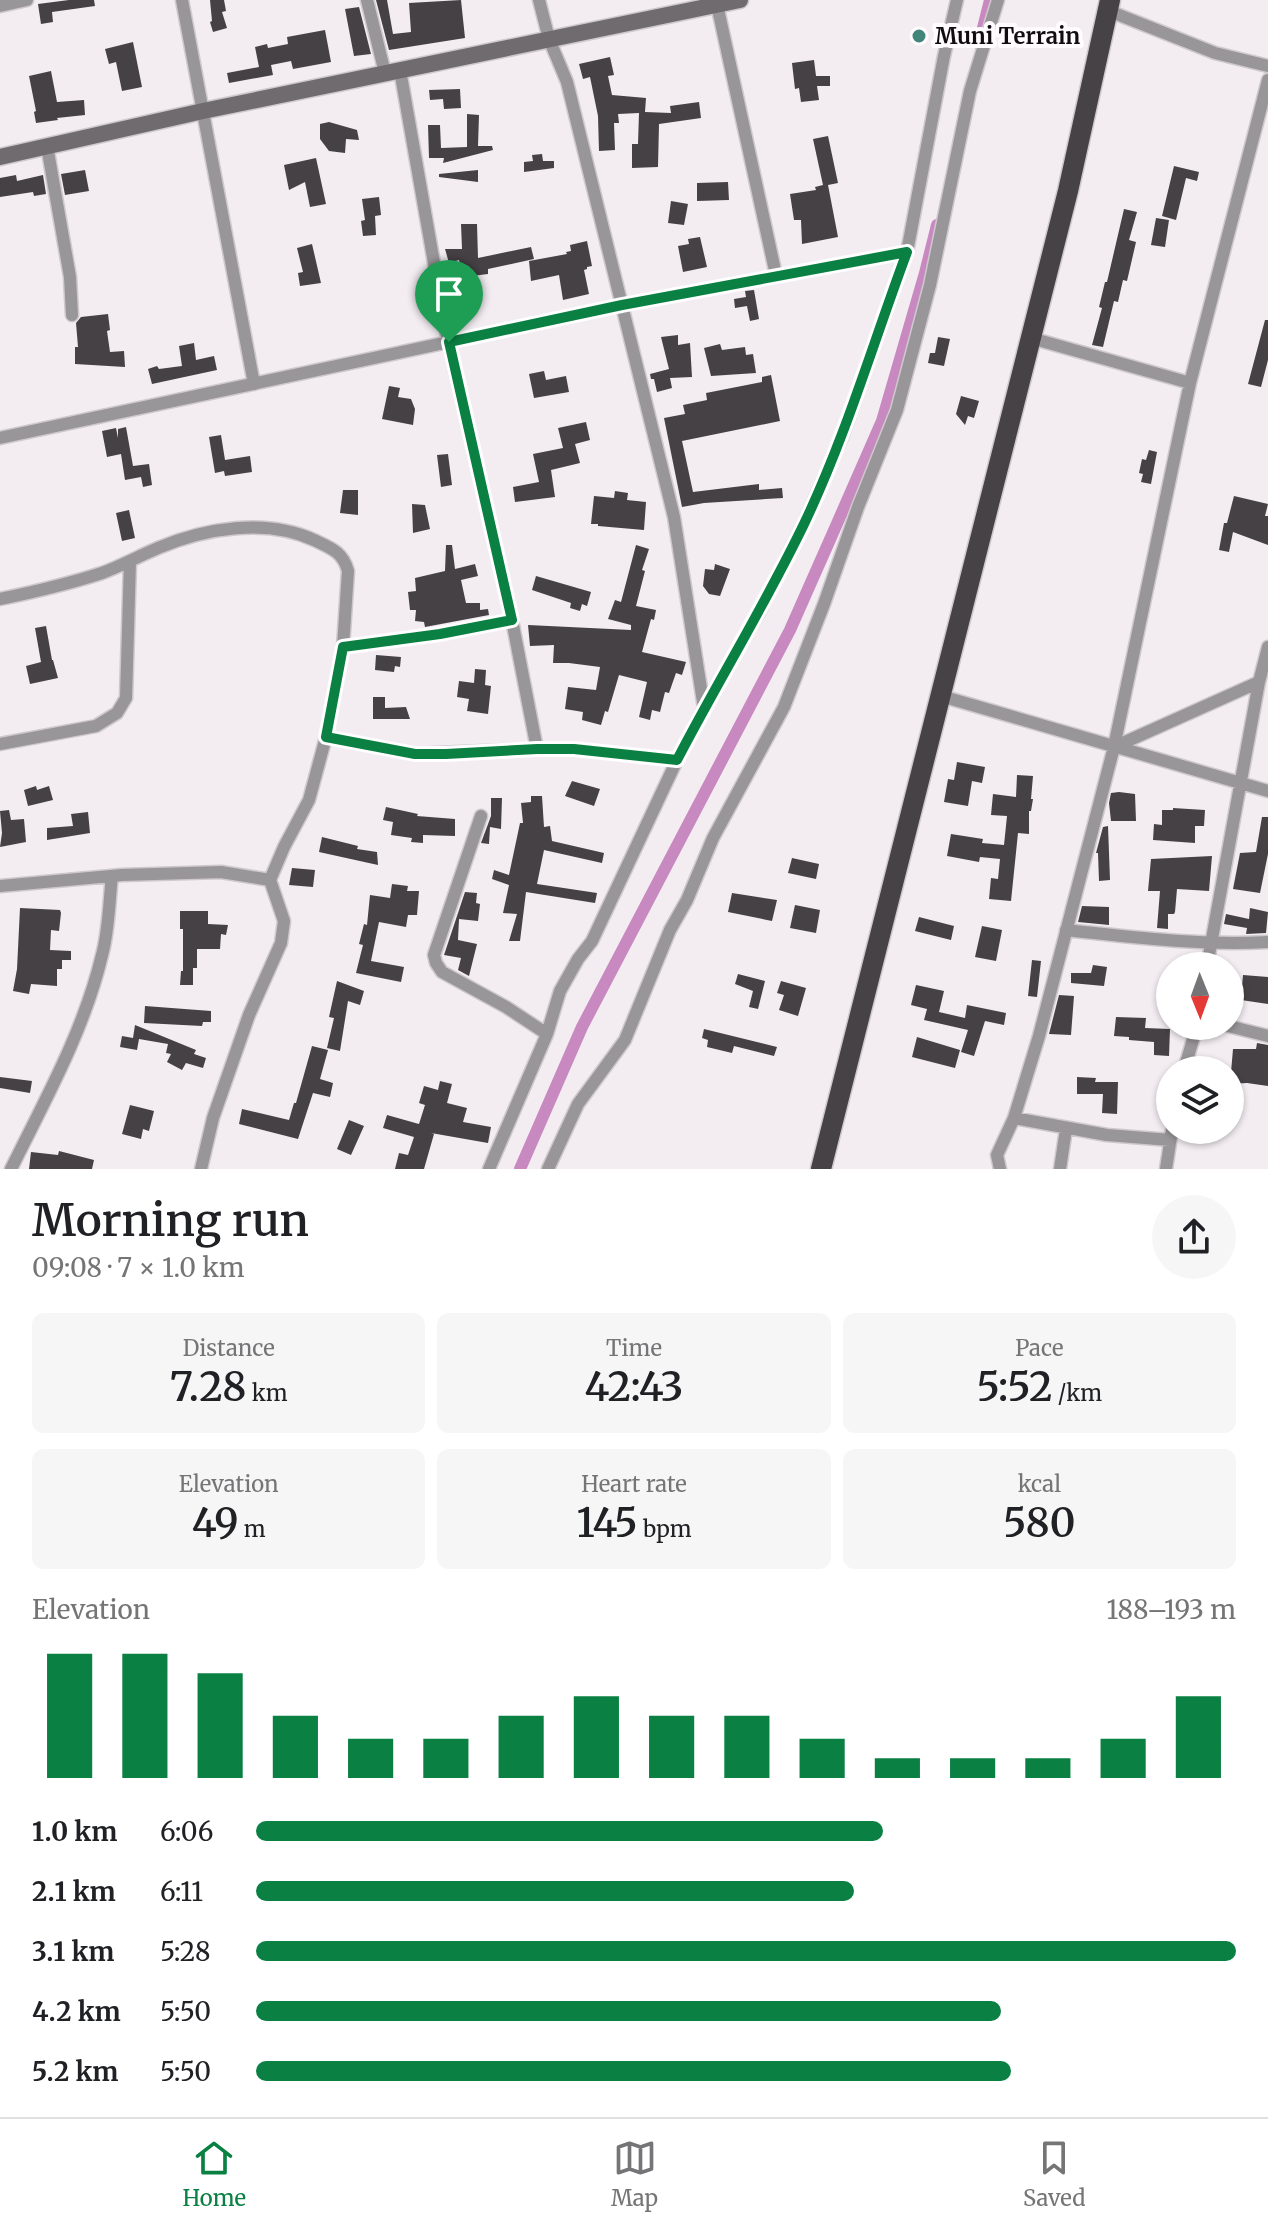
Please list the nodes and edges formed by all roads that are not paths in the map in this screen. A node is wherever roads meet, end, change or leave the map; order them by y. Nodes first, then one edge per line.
1 (27, 0) edge
2 (182, 0) edge
3 (367, 0) edge
4 (539, 0) edge
5 (740, 0) edge
6 (957, 0) edge
7 (998, 0) edge
8 (716, 3) edge
9 (0, 6) edge
10 (1110, 6) edge
11 (549, 39) junction
12 (1268, 66) edge
13 (392, 72) junction
14 (1268, 80) edge
15 (203, 111) junction
16 (47, 146) junction
17 (0, 157) edge
18 (907, 252) junction
19 (776, 275) junction
20 (622, 305) junction
21 (72, 315) dead end
22 (1031, 338) junction
23 (449, 342) junction
24 (1190, 383) junction
25 (254, 384) junction
26 (0, 438) edge
27 (130, 561) junction
28 (0, 599) edge
29 (512, 620) junction
30 (343, 647) junction
31 (1268, 647) edge
32 (1259, 682) junction
33 (941, 696) junction
34 (704, 708) junction
35 (326, 737) junction
36 (0, 744) edge
37 (1114, 747) junction
38 (537, 749) junction
39 (677, 760) junction
40 (1242, 782) junction
41 (1268, 791) edge
42 (481, 816) dead end
43 (112, 876) junction
44 (270, 880) junction
45 (0, 886) edge
46 (1066, 930) junction
47 (1211, 942) junction
48 (1268, 942) edge
49 (1209, 952) edge
50 (1244, 1030) edge
51 (547, 1034) junction
52 (1268, 1036) edge
53 (1014, 1118) junction
54 (1066, 1129) junction
55 (1156, 1135) edge
56 (1170, 1144) edge
57 (11, 1169) edge
58 (201, 1169) edge
59 (489, 1169) edge
60 (548, 1169) edge
61 (821, 1169) edge
62 (1000, 1169) edge
63 (1060, 1169) edge
64 (1166, 1169) edge

1 - 9 street
2 - 15 street
3 - 13 street
4 - 11 street
5 - 8 main road
6 - 18 street
7 - 60 street
8 - 11 main road
8 - 19 street
10 - 12 street
10 - 22 highway
11 - 13 main road
11 - 20 street
13 - 15 main road
13 - 23 street
14 - 24 street
15 - 16 main road
15 - 25 street
16 - 17 main road
16 - 21 street
18 - 19 street
18 - 34 street
19 - 20 street
20 - 23 street
20 - 34 street
22 - 24 street
22 - 33 highway
23 - 25 street
23 - 29 street
24 - 37 street
25 - 26 street
27 - 28 street
27 - 30 street
27 - 36 street
29 - 30 street
29 - 38 street
30 - 35 street
31 - 32 street
32 - 37 street
32 - 40 street
33 - 37 street
33 - 61 highway
34 - 39 street
35 - 38 street
35 - 44 street
37 - 40 street
37 - 46 street
38 - 39 street
39 - 51 street
40 - 41 street
40 - 47 street
42 - 51 street
43 - 44 street
43 - 45 street
43 - 57 street
44 - 58 street
46 - 47 street
46 - 53 street
47 - 48 street
47 - 49 street
50 - 52 street
51 - 59 street
53 - 54 street
53 - 62 street
54 - 55 street
54 - 63 street
56 - 64 street

